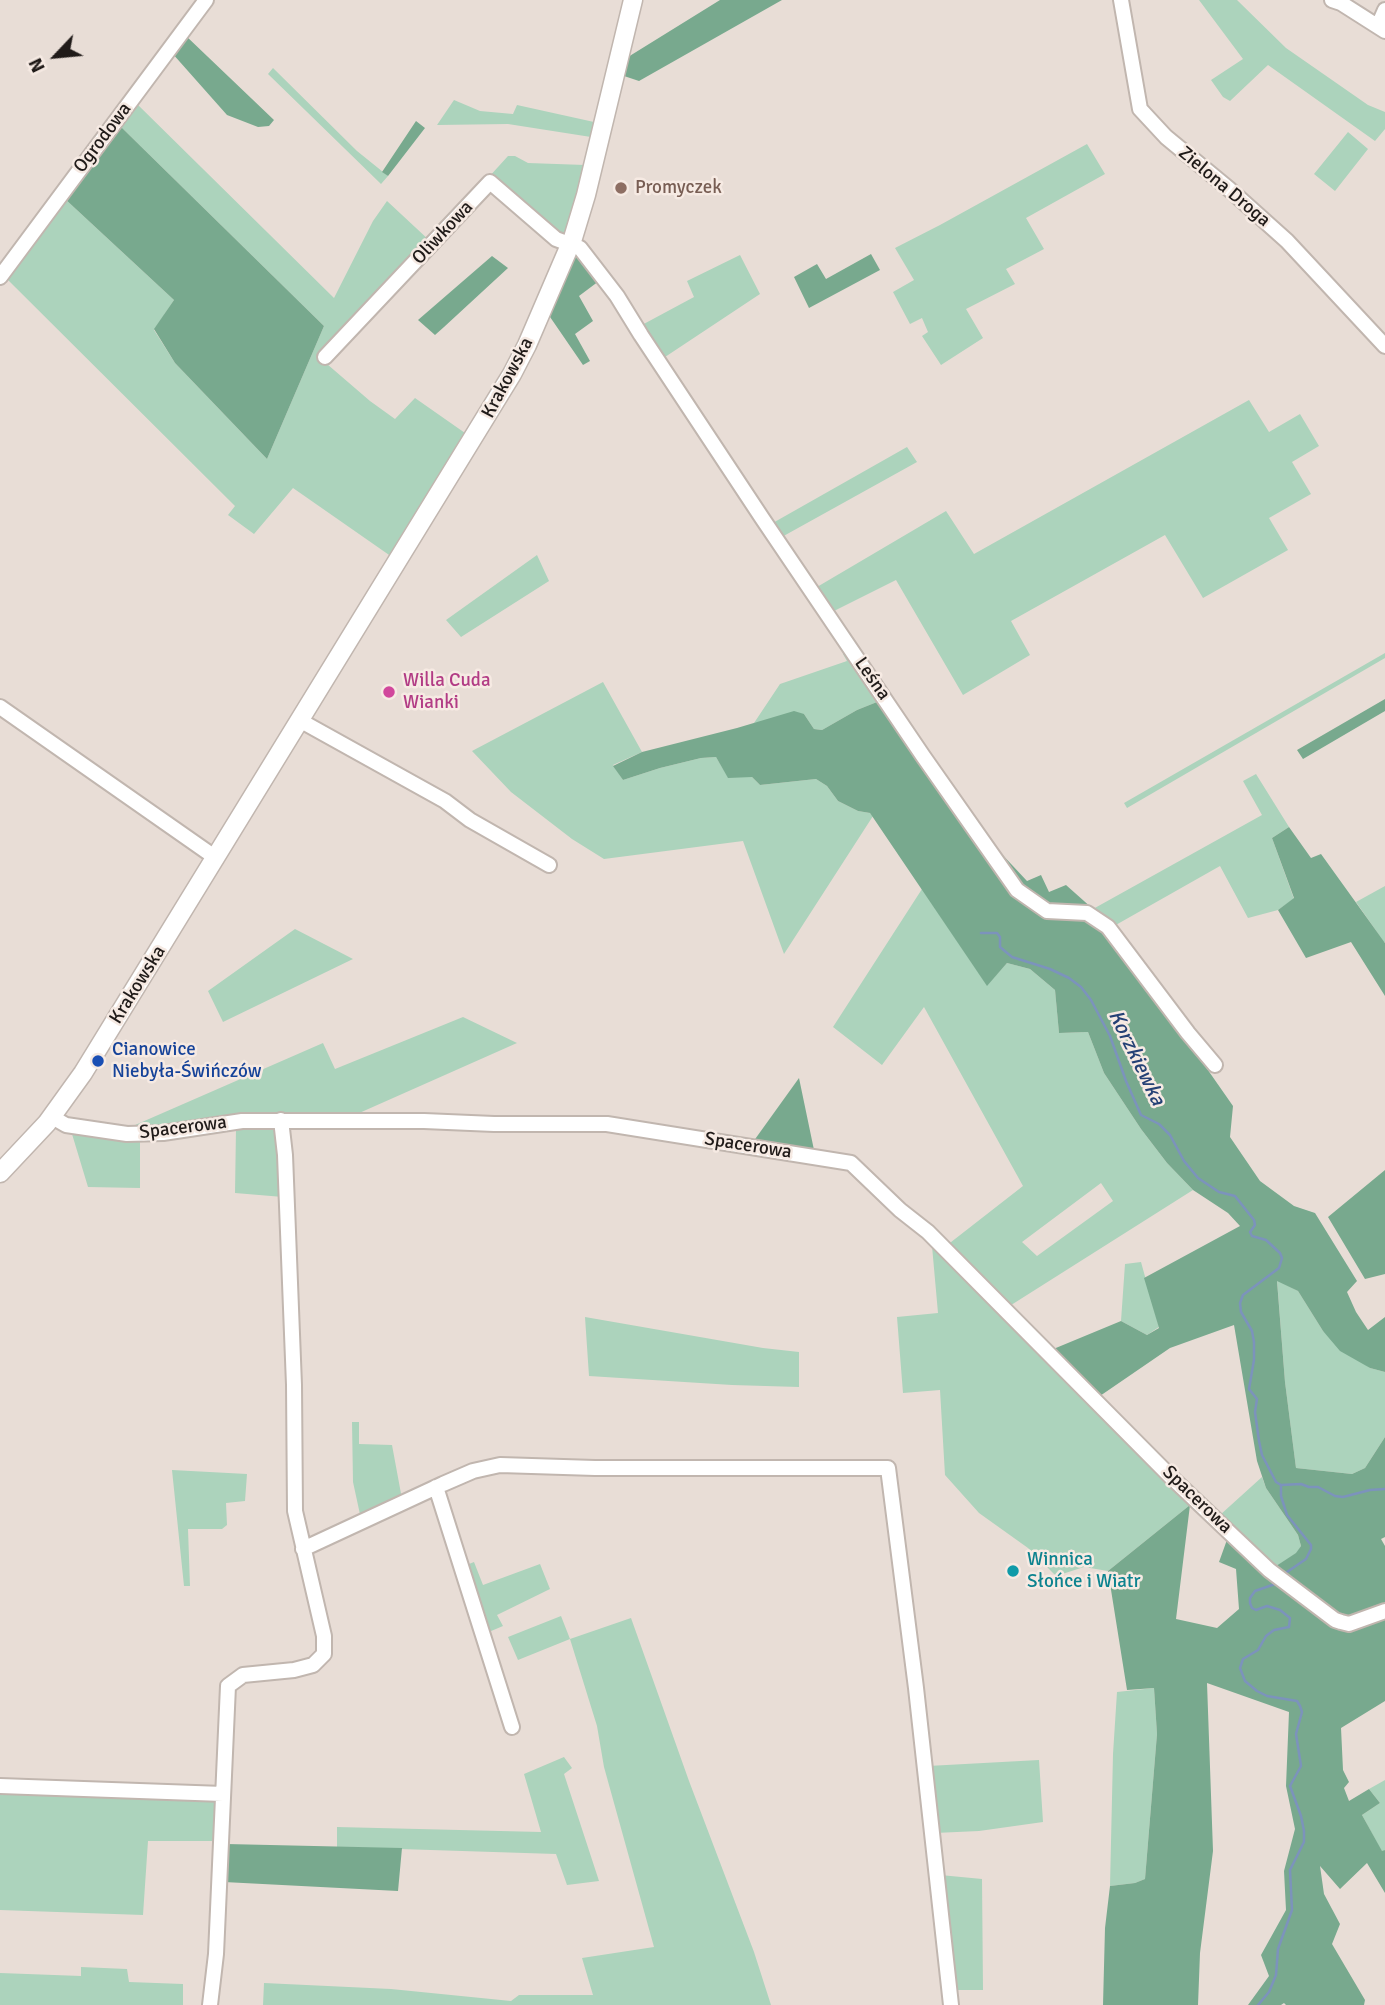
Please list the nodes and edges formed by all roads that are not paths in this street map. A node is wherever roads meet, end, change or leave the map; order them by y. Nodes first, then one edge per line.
1 (206, 0) edge
2 (633, 0) edge
3 (1121, 0) edge
4 (1332, 0) edge
5 (1385, 10) edge
6 (1381, 29) edge
7 (570, 245) junction
8 (0, 277) edge
9 (1385, 346) edge
10 (325, 357) dead end
11 (0, 707) edge
12 (300, 721) junction
13 (216, 858) junction
14 (549, 865) dead end
15 (1215, 1065) dead end
16 (52, 1117) junction
17 (281, 1120) junction
18 (0, 1173) edge
19 (436, 1487) junction
20 (303, 1549) junction
21 (1385, 1611) edge
22 (512, 1727) dead end
23 (0, 1786) edge
24 (223, 1794) junction
25 (210, 2005) edge
26 (951, 2005) edge

1 - 8 street, Ogrodowa
2 - 7 main road, Krakowska
3 - 9 street, Zielona Droga
4 - 6 street
5 - 6 street
7 - 10 street, Oliwkowa
7 - 12 main road, Krakowska
7 - 15 street, Leśna
11 - 13 street
12 - 13 main road, Krakowska
12 - 14 street
13 - 16 main road, Krakowska
16 - 17 street, Spacerowa
16 - 18 main road, Krakowska
17 - 20 street
17 - 21 street, Spacerowa
19 - 20 street
19 - 22 street
19 - 26 street
20 - 24 street
23 - 24 street
24 - 25 street

